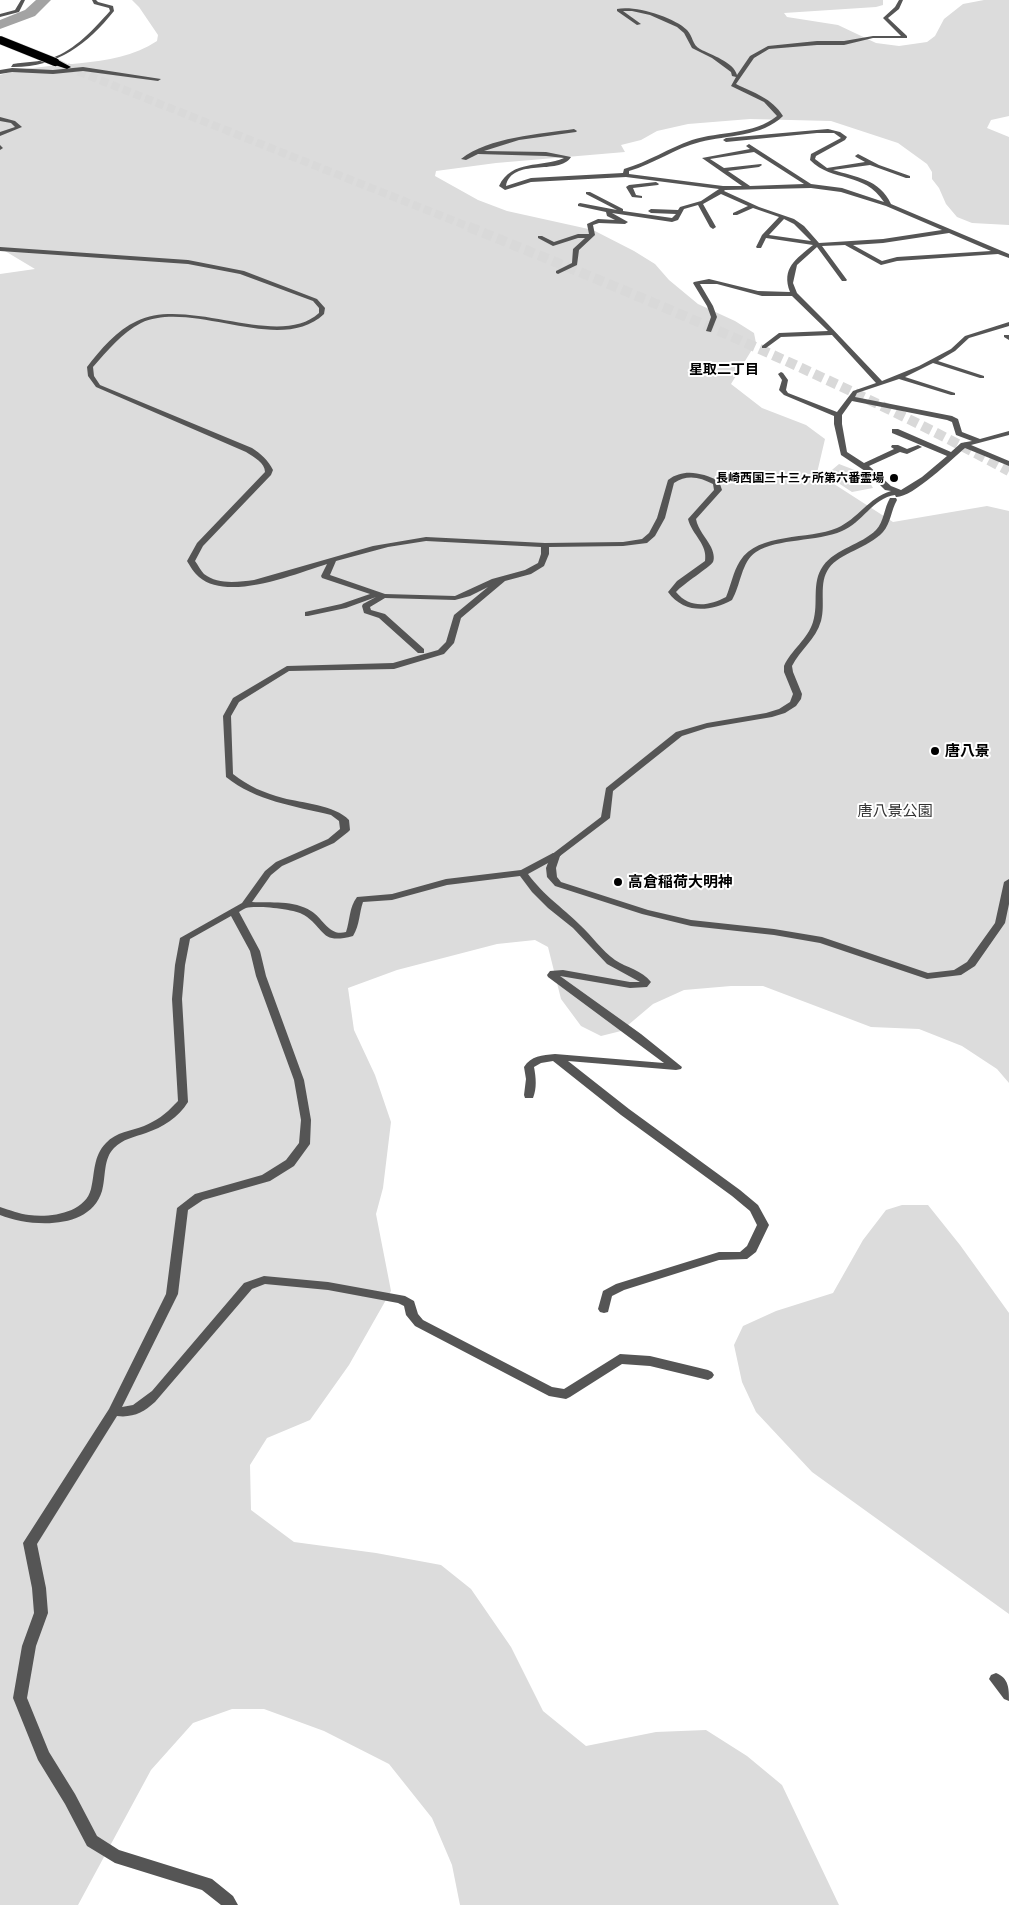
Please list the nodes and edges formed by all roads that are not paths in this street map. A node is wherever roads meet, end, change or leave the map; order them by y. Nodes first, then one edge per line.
1 (23, 0) edge
2 (94, 0) edge
3 (901, 0) edge
4 (0, 10) edge
5 (10, 13) junction
6 (0, 16) edge
7 (639, 24) dead end
8 (0, 40) edge
9 (67, 66) tunnel mouth
10 (0, 67) edge
11 (0, 72) edge
12 (739, 78) junction
13 (158, 79) dead end
14 (0, 119) edge
15 (574, 131) dead end
16 (0, 134) edge
17 (738, 139) junction
18 (695, 141) junction
19 (754, 150) junction
20 (477, 152) junction
21 (858, 156) dead end
22 (464, 159) dead end
23 (872, 163) junction
24 (759, 165) dead end
25 (825, 169) junction
26 (725, 170) junction
27 (626, 175) junction
28 (908, 177) dead end
29 (768, 178) dead end
30 (674, 182) junction
31 (810, 186) junction
32 (748, 187) junction
33 (776, 187) junction
34 (722, 190) junction
35 (588, 192) dead end
36 (640, 197) dead end
37 (700, 203) junction
38 (580, 205) dead end
39 (888, 205) junction
40 (753, 206) junction
41 (610, 211) junction
42 (651, 211) dead end
43 (679, 212) junction
44 (627, 214) junction
45 (735, 214) dead end
46 (783, 216) junction
47 (713, 227) dead end
48 (948, 231) junction
49 (591, 236) junction
50 (764, 236) junction
51 (540, 237) dead end
52 (815, 244) junction
53 (847, 244) junction
54 (759, 247) dead end
55 (0, 249) edge
56 (1000, 252) junction
57 (1009, 256) edge
58 (558, 272) dead end
59 (844, 280) dead end
60 (794, 294) junction
61 (1009, 324) edge
62 (709, 331) dead end
63 (833, 333) junction
64 (764, 348) dead end
65 (933, 361) junction
66 (781, 374) dead end
67 (982, 376) dead end
68 (899, 377) junction
69 (880, 383) junction
70 (953, 394) dead end
71 (850, 398) junction
72 (838, 415) junction
73 (895, 431) dead end
74 (1009, 433) edge
75 (979, 441) junction
76 (964, 445) junction
77 (892, 446) dead end
78 (918, 447) dead end
79 (900, 449) junction
80 (952, 455) junction
81 (1009, 464) edge
82 (863, 466) junction
83 (903, 492) junction
84 (546, 546) junction
85 (333, 560) junction
86 (502, 579) junction
87 (380, 595) junction
88 (308, 614) dead end
89 (421, 651) dead end
90 (556, 855) junction
91 (523, 873) junction
92 (1009, 882) edge
93 (245, 905) junction
94 (234, 912) junction
95 (555, 1057) junction
96 (529, 1095) dead end
97 (0, 1211) edge
98 (604, 1309) dead end
99 (708, 1375) dead end
100 (114, 1411) junction
101 (996, 1679) dead end
102 (1009, 1695) edge
103 (230, 1905) edge

1 - 5 street
2 - 10 street
3 - 12 street
4 - 5 street
5 - 6 street
7 - 12 street
8 - 9 highway, bridge
11 - 13 street
12 - 18 street
14 - 16 street
15 - 20 street
17 - 18 street
17 - 19 street
17 - 25 street
18 - 27 street
19 - 26 street
19 - 31 street
20 - 22 street
20 - 27 street
21 - 23 street
23 - 25 street
23 - 28 street
24 - 26 street
25 - 39 street
26 - 32 street
27 - 30 street
29 - 33 street
30 - 34 street
30 - 36 street
31 - 33 street
31 - 39 street
32 - 33 street
32 - 34 street
34 - 37 street
34 - 40 street
35 - 44 street
37 - 43 street
37 - 47 street
38 - 41 street
39 - 48 street
40 - 45 street
40 - 46 street
41 - 44 street
41 - 49 street
42 - 43 street
43 - 44 street
46 - 50 street
46 - 52 street
48 - 53 street
48 - 56 street
49 - 51 street
49 - 58 street
50 - 52 street
50 - 54 street
52 - 53 street
52 - 59 street
52 - 60 street
53 - 56 street
55 - 85 street
56 - 57 street
60 - 62 street
60 - 63 street
61 - 65 street
63 - 64 street
63 - 69 street
65 - 67 street
65 - 68 street
66 - 72 street
68 - 69 street
68 - 70 street
69 - 71 street
71 - 72 street
71 - 75 street
72 - 82 street
73 - 80 street
74 - 75 street
75 - 76 street
76 - 80 street
76 - 81 street
77 - 79 street
78 - 79 street
79 - 82 street
80 - 83 street
82 - 83 street
83 - 84 street
83 - 90 street
84 - 85 street
84 - 86 street
85 - 87 street
86 - 87 street
86 - 93 street
87 - 88 street
87 - 89 street
90 - 91 street
90 - 92 street
91 - 93 street
91 - 95 street
93 - 94 street
94 - 97 street
94 - 100 street
95 - 96 street
95 - 98 street
99 - 100 street
100 - 103 street
101 - 102 street

